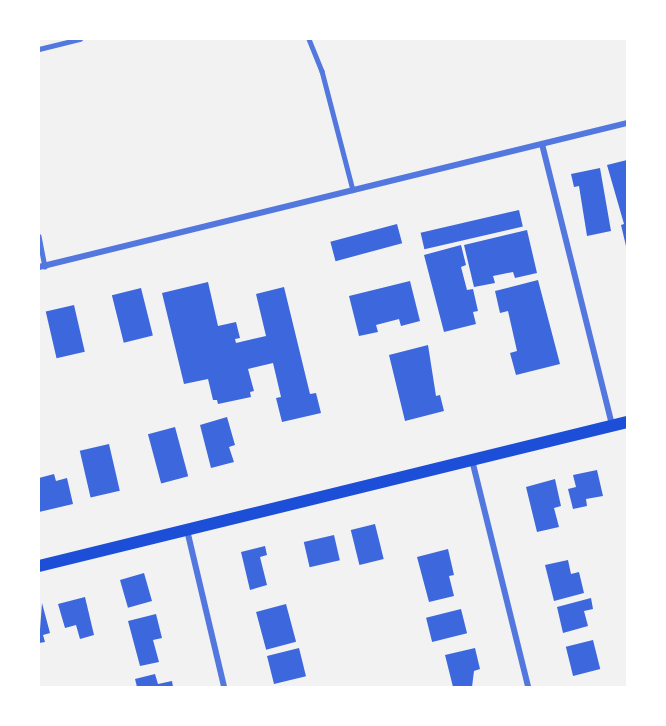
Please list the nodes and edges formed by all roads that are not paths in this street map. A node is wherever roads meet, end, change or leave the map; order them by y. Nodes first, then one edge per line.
1 (80, 39) edge
2 (309, 39) edge
3 (39, 49) edge
4 (627, 123) edge
5 (542, 144) junction
6 (354, 190) junction
7 (39, 236) edge
8 (42, 266) edge
9 (627, 422) edge
10 (612, 425) junction
11 (472, 460) junction
12 (186, 530) junction
13 (39, 566) edge
14 (224, 687) edge
15 (528, 687) edge

1 - 3 lane
2 - 6 lane
4 - 5 street
5 - 6 street
5 - 10 street
6 - 8 street
7 - 8 lane
9 - 10 main road
10 - 11 main road
11 - 12 main road
11 - 15 street
12 - 13 main road
12 - 14 street

